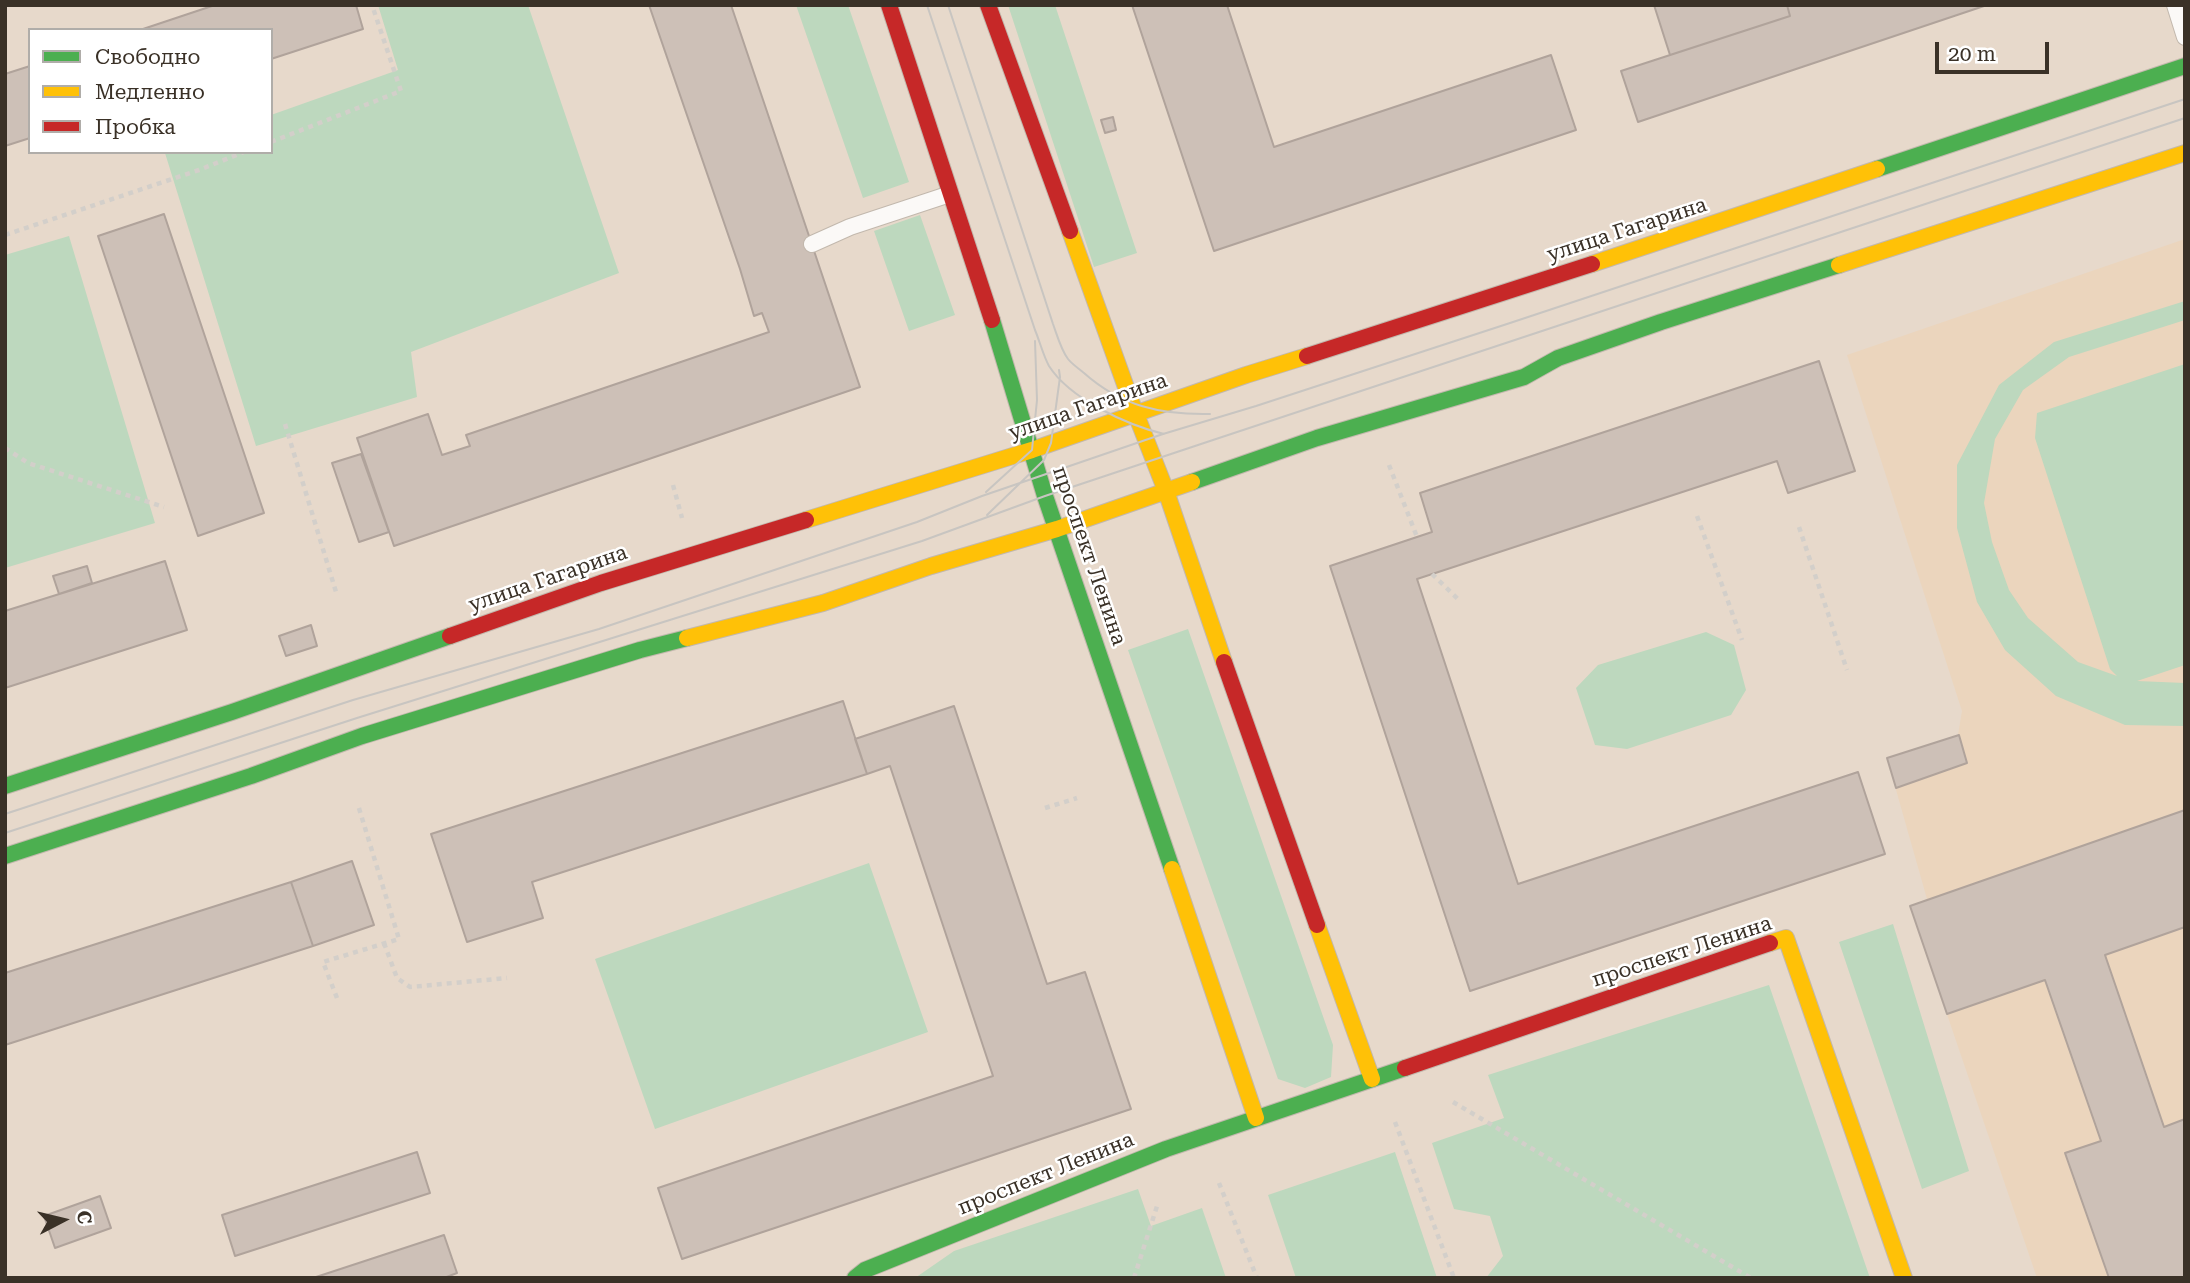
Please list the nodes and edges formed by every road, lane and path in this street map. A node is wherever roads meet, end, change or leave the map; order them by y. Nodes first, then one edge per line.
1 (372, 5) edge
2 (889, 5) edge
3 (988, 5) edge
4 (2175, 5) edge
5 (2185, 37) edge
6 (2185, 66) edge
7 (273, 141) edge
8 (2185, 153) edge
9 (239, 154) edge
10 (950, 194) junction
11 (5, 235) edge
12 (812, 244) dead end
13 (1135, 412) junction
14 (285, 424) dead end
15 (5, 448) edge
16 (1032, 450) junction
17 (1389, 465) dead end
18 (673, 485) dead end
19 (1166, 491) junction
20 (164, 507) dead end
21 (1697, 516) dead end
22 (682, 519) dead end
23 (1800, 527) dead end
24 (1057, 529) junction
25 (1417, 537) dead end
26 (1432, 575) dead end
27 (336, 592) dead end
28 (1458, 599) dead end
29 (1742, 640) dead end
30 (1847, 670) dead end
31 (5, 786) edge
32 (1077, 798) dead end
33 (358, 805) dead end
34 (1045, 807) dead end
35 (5, 856) edge
36 (384, 943) junction
37 (506, 978) dead end
38 (337, 998) dead end
39 (1372, 1079) junction
40 (1453, 1102) dead end
41 (1256, 1118) junction
42 (1395, 1122) dead end
43 (1219, 1183) dead end
44 (1158, 1203) dead end
45 (855, 1278) edge
46 (1134, 1278) edge
47 (1257, 1278) edge
48 (1454, 1278) edge
49 (1751, 1278) edge
50 (1904, 1278) edge

1 - 7 path
2 - 10 main road, проспект Ленина
3 - 13 main road
4 - 5 lane
6 - 13 main road, улица Гагарина
8 - 19 main road
9 - 11 path
10 - 12 lane
10 - 16 main road, проспект Ленина
13 - 16 main road, улица Гагарина
13 - 19 main road
14 - 27 path
15 - 20 path
16 - 24 main road, проспект Ленина
16 - 31 main road, улица Гагарина
17 - 25 path
18 - 22 path
19 - 24 main road
19 - 39 main road
21 - 29 path
23 - 30 path
24 - 35 main road
24 - 41 main road, проспект Ленина
26 - 28 path
32 - 34 path
33 - 36 path
36 - 37 path
36 - 38 path
39 - 41 main road, проспект Ленина
39 - 50 main road, проспект Ленина
40 - 49 path
41 - 45 main road, проспект Ленина
42 - 48 path
43 - 47 path
44 - 46 path

